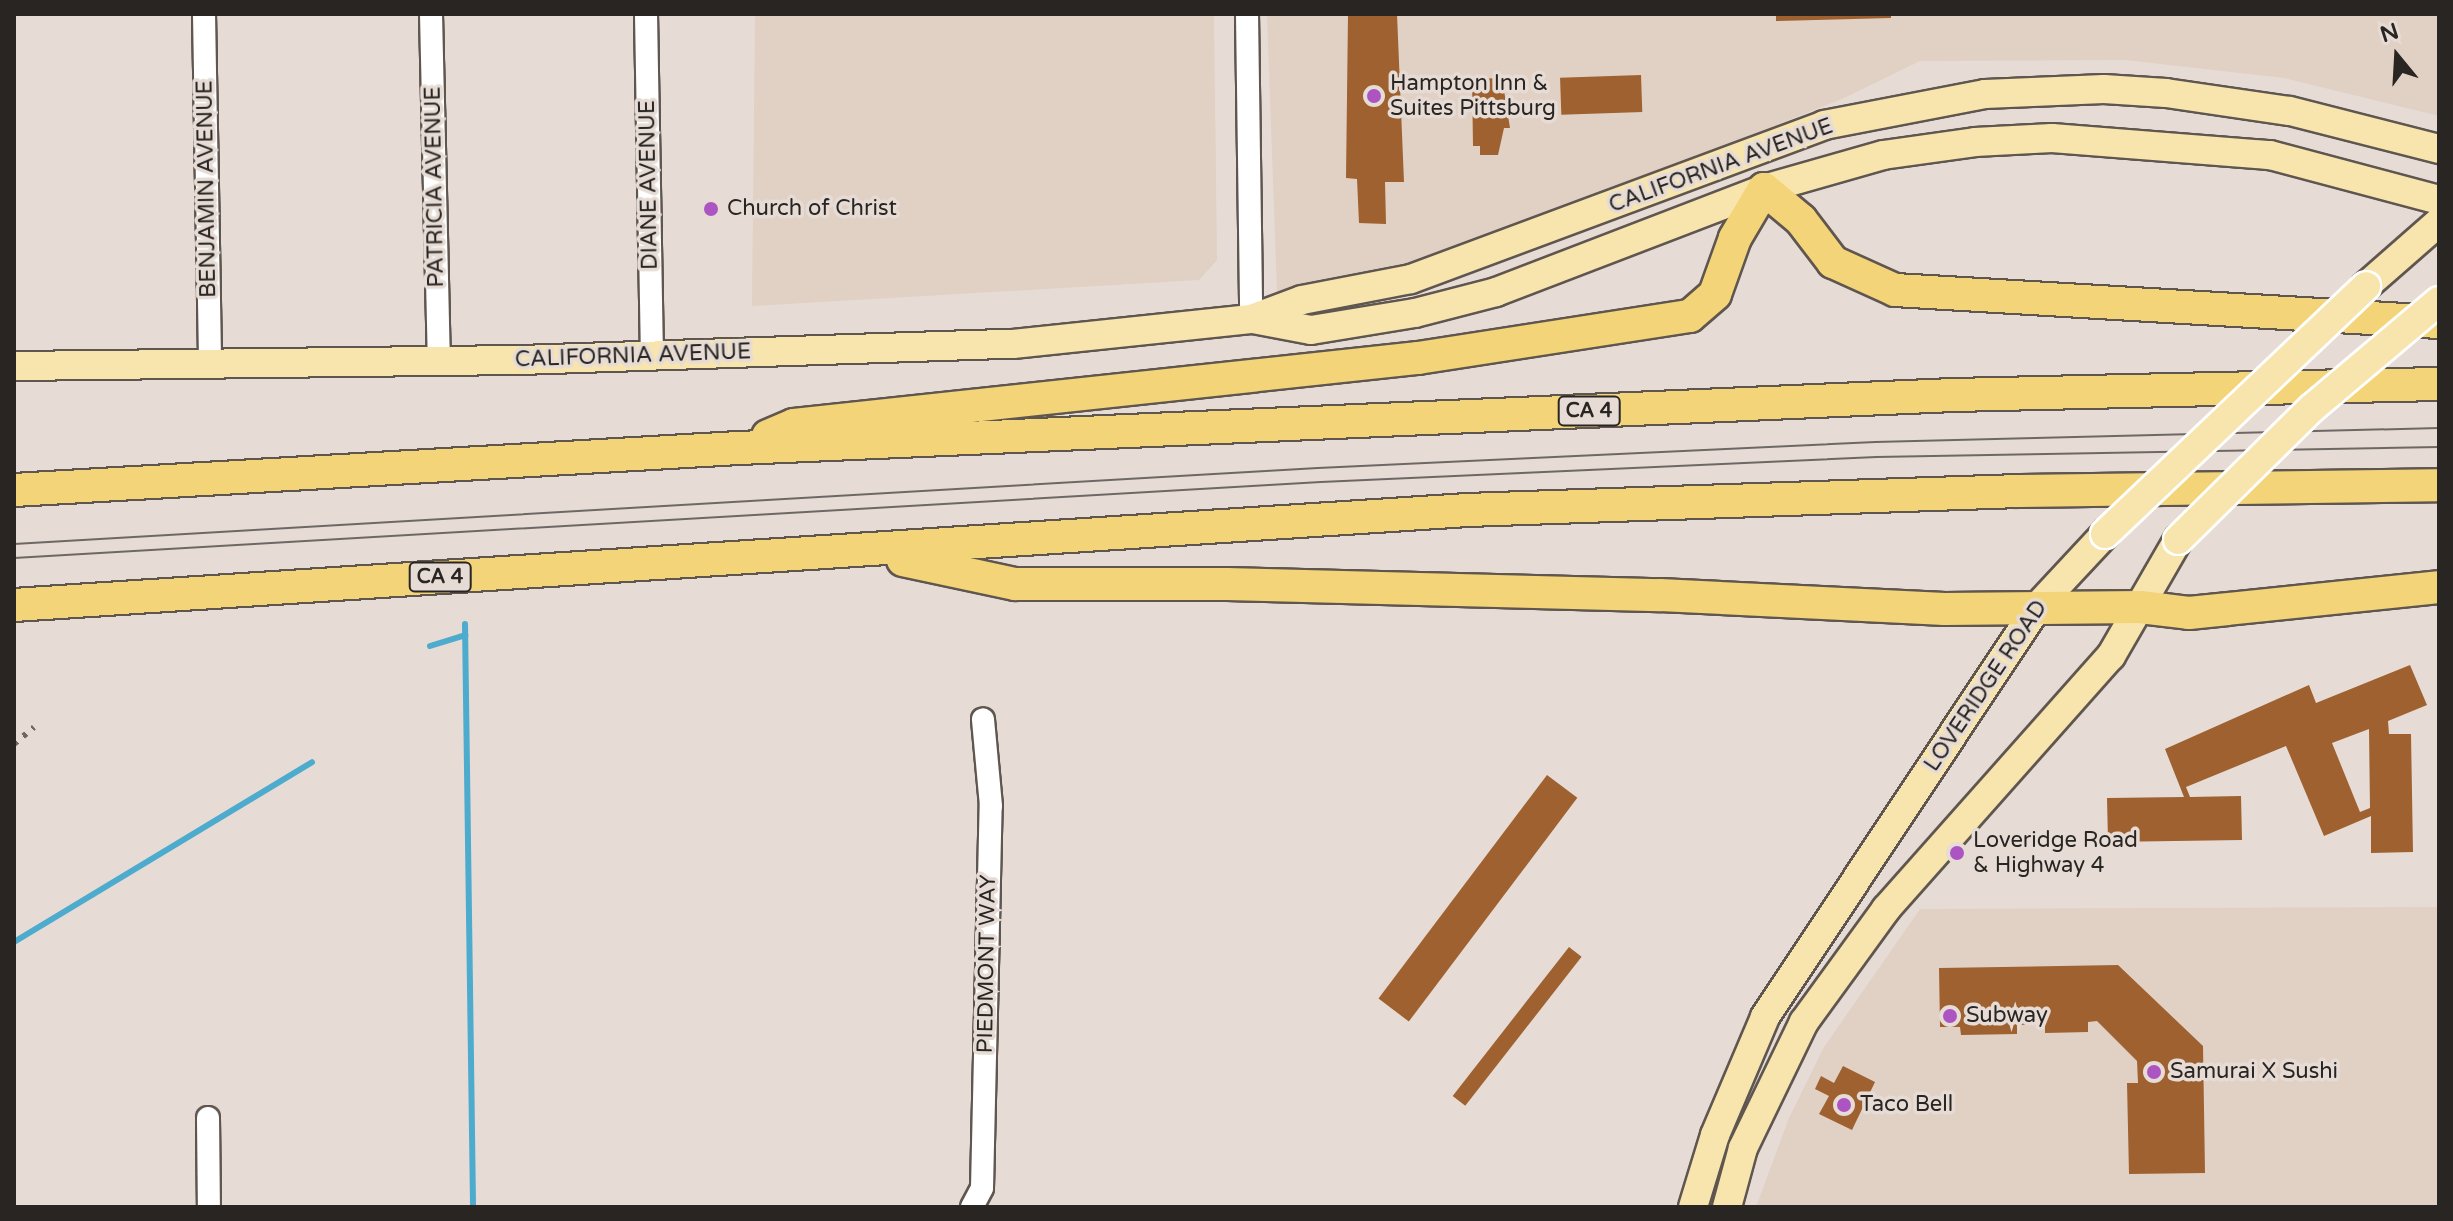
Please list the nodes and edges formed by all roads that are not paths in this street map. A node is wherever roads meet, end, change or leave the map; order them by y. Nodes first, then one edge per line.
1 (204, 14) edge
2 (431, 14) edge
3 (646, 14) edge
4 (1247, 14) edge
5 (2439, 149) edge
6 (1764, 189) junction
7 (2439, 200) edge
8 (2439, 222) edge
9 (2439, 301) edge
10 (1251, 319) junction
11 (2439, 322) edge
12 (652, 357) junction
13 (439, 360) junction
14 (210, 364) junction
15 (14, 366) edge
16 (2439, 384) edge
17 (739, 448) junction
18 (2439, 485) edge
19 (14, 490) edge
20 (867, 552) junction
21 (2439, 587) edge
22 (14, 605) edge
23 (2037, 607) junction
24 (2140, 607) junction
25 (983, 719) dead end
26 (208, 1118) dead end
27 (209, 1207) edge
28 (972, 1207) edge
29 (1693, 1207) edge
30 (1727, 1207) edge

1 - 14 street, BENJAMIN AVENUE
2 - 13 street, PATRICIA AVENUE
3 - 12 street, DIANE AVENUE
4 - 10 street
5 - 10 main road, CALIFORNIA AVENUE
6 - 7 main road, CALIFORNIA AVENUE
6 - 10 main road, CALIFORNIA AVENUE
6 - 11 highway
6 - 17 highway
8 - 23 main road, LOVERIDGE ROAD, bridge
9 - 24 main road, bridge
10 - 12 main road, CALIFORNIA AVENUE
12 - 13 main road, CALIFORNIA AVENUE
13 - 14 main road, CALIFORNIA AVENUE
14 - 15 main road, CALIFORNIA AVENUE
16 - 17 highway, CA 4
17 - 19 highway, CA 4
18 - 20 highway, CA 4
20 - 22 highway, CA 4
20 - 23 highway
21 - 24 highway
23 - 24 highway
23 - 29 main road, LOVERIDGE ROAD
24 - 30 main road
25 - 28 street, PIEDMONT WAY
26 - 27 street

